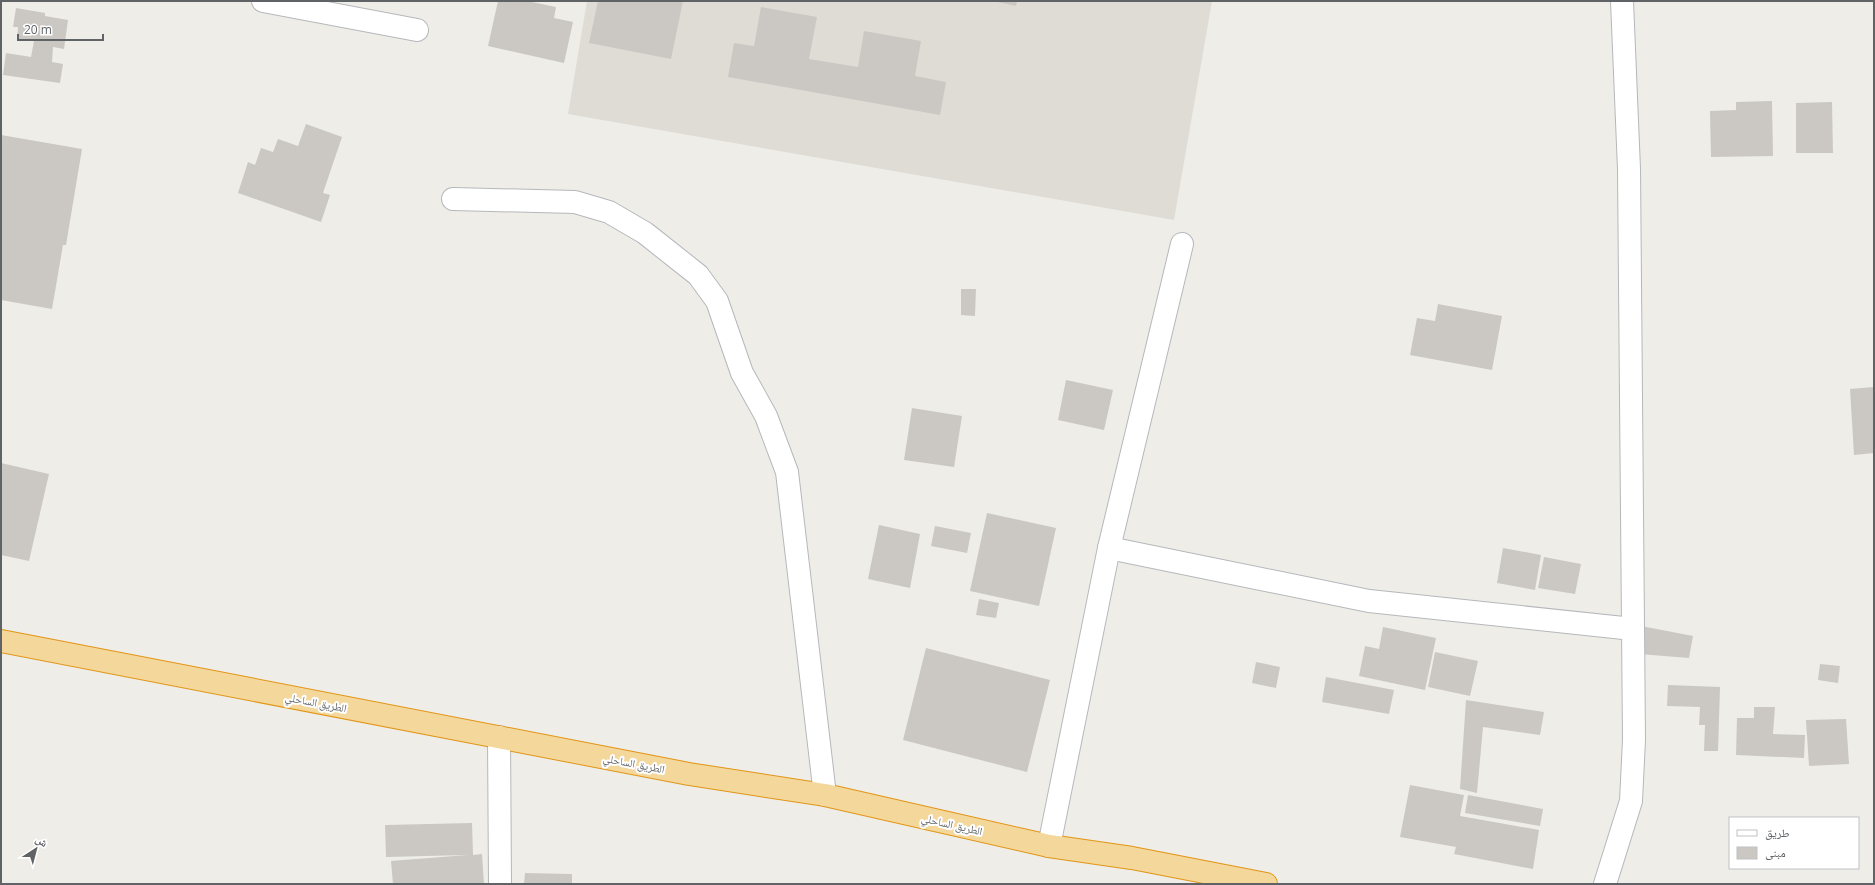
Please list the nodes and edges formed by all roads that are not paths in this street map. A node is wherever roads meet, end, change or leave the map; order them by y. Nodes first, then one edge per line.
1 (263, 1) edge
2 (1622, 1) edge
3 (417, 30) dead end
4 (453, 199) dead end
5 (1182, 244) dead end
6 (1109, 548) junction
7 (1633, 629) junction
8 (1, 641) edge
9 (499, 737) junction
10 (825, 795) junction
11 (1049, 846) junction
12 (500, 884) edge
13 (1266, 884) edge
14 (1606, 884) edge

1 - 3 street
2 - 7 street
4 - 10 street
5 - 6 street
6 - 7 street
6 - 11 street
7 - 14 street
8 - 9 highway, الطريق الساحلي
9 - 10 highway, الطريق الساحلي
9 - 12 street
10 - 11 highway, الطريق الساحلي
11 - 13 highway, الطريق الساحلي

